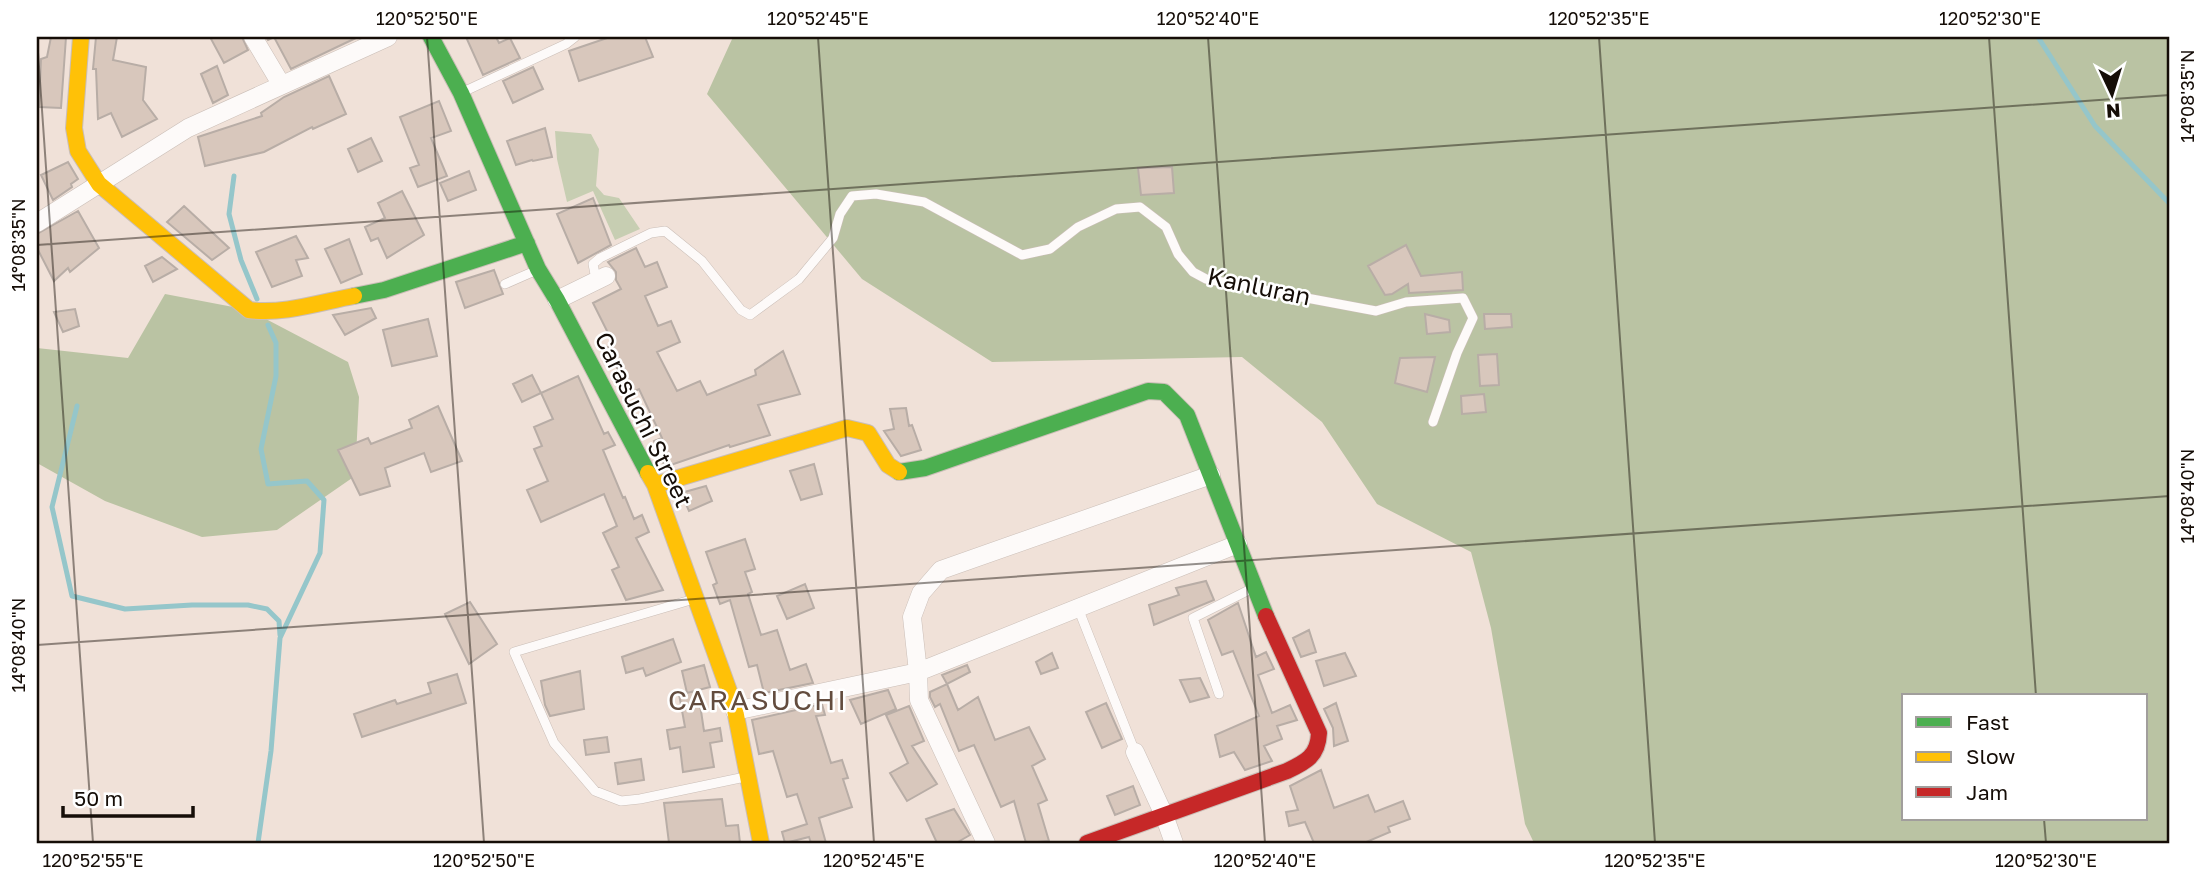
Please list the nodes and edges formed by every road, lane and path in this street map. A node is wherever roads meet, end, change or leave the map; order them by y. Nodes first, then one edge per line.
1 (81, 37) edge
2 (253, 37) edge
3 (388, 37) edge
4 (431, 37) edge
5 (575, 37) edge
6 (281, 84) junction
7 (461, 93) junction
8 (99, 184) junction
9 (37, 223) edge
10 (527, 243) junction
11 (538, 269) junction
12 (601, 277) joint
13 (505, 284) dead end
14 (557, 300) junction
15 (1433, 422) dead end
16 (1211, 475) junction
17 (655, 485) junction
18 (1238, 544) junction
19 (1254, 587) junction
20 (696, 598) junction
21 (1078, 608) junction
22 (918, 672) junction
23 (1219, 694) dead end
24 (735, 711) junction
25 (1135, 752) joint
26 (748, 777) junction
27 (1164, 815) junction
28 (761, 843) edge
29 (986, 843) edge
30 (1087, 843) edge
31 (1174, 843) edge

1 - 8 street
2 - 6 street
3 - 6 street
4 - 7 street, Carasuchi Street
5 - 7 lane
6 - 8 street
7 - 10 street, Carasuchi Street
8 - 9 street
8 - 10 street
10 - 11 street, Carasuchi Street
11 - 13 lane
11 - 14 street, Carasuchi Street
12 - 14 street
12 - 15 lane, Kanluran
14 - 17 street, Carasuchi Street
16 - 17 street
16 - 18 street
16 - 22 street
17 - 20 street, Carasuchi Street
18 - 19 street
18 - 21 street
19 - 23 lane
19 - 27 street
20 - 24 street, Carasuchi Street
20 - 26 lane
21 - 22 street
21 - 25 lane
22 - 24 street
22 - 29 street
24 - 26 street, Carasuchi Street
25 - 27 street
26 - 28 street, Carasuchi Street
27 - 30 street
27 - 31 street

